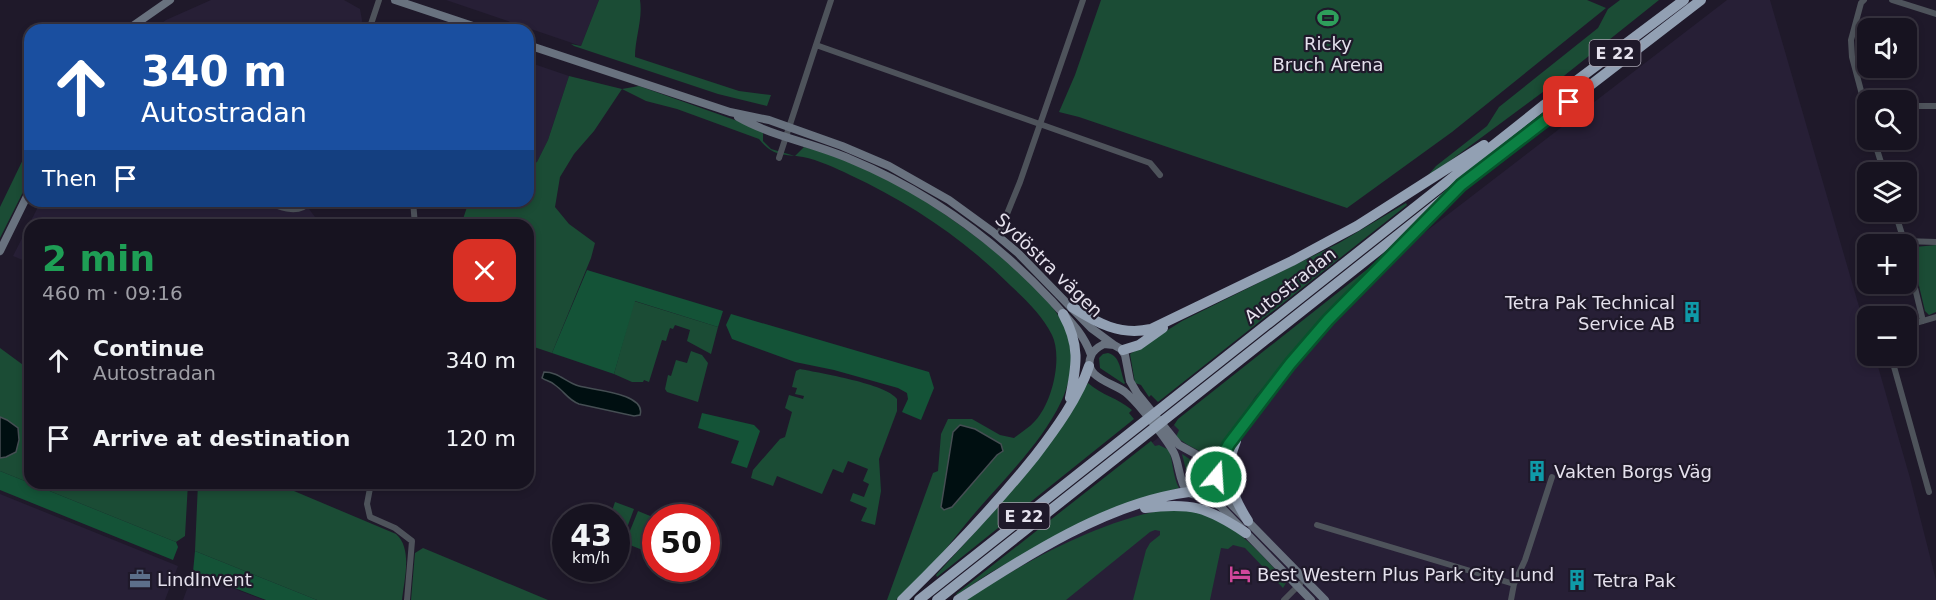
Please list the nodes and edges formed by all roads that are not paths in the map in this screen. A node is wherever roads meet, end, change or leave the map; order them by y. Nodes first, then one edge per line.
1 (170, 0) edge
2 (379, 0) edge
3 (395, 0) edge
4 (831, 0) edge
5 (1083, 0) edge
6 (1684, 0) edge
7 (1701, 0) edge
8 (1864, 0) edge
9 (1892, 0) edge
10 (1936, 14) edge
11 (136, 24) edge
12 (371, 24) edge
13 (467, 24) edge
14 (816, 45) junction
15 (534, 47) edge
16 (1859, 90) edge
17 (1544, 105) junction
18 (1917, 106) edge
19 (1936, 106) edge
20 (730, 112) junction
21 (1040, 124) junction
22 (789, 127) junction
23 (786, 136) junction
24 (779, 158) dead end
25 (1160, 175) dead end
26 (1461, 185) junction
27 (24, 202) edge
28 (283, 207) edge
29 (304, 207) edge
30 (998, 236) junction
31 (1936, 242) edge
32 (1917, 243) edge
33 (0, 251) edge
34 (1916, 294) edge
35 (1067, 310) junction
36 (1178, 317) junction
37 (1936, 317) edge
38 (1923, 321) junction
39 (1917, 323) edge
40 (1119, 347) junction
41 (1090, 360) junction
42 (1893, 366) edge
43 (1177, 403) junction
44 (1067, 410) junction
45 (1240, 429) junction
46 (1133, 437) junction
47 (1216, 468) junction
48 (1552, 477) dead end
49 (1216, 480) junction
50 (370, 489) edge
51 (1929, 492) dead end
52 (1194, 493) junction
53 (1115, 514) junction
54 (1248, 521) junction
55 (1317, 525) dead end
56 (1246, 533) junction
57 (1301, 583) junction
58 (1514, 584) junction
59 (407, 600) edge
60 (902, 600) edge
61 (919, 600) edge
62 (937, 600) edge
63 (958, 600) edge
64 (1284, 600) edge
65 (1311, 600) edge
66 (1325, 600) edge
67 (1511, 600) edge

1 - 11 main road
2 - 12 street
3 - 13 main road
4 - 14 street
5 - 21 street
6 - 17 highway, Autostradan / E 22
7 - 26 highway, Autostradan / E 22
8 - 16 street
9 - 10 street
14 - 21 street
14 - 22 street
15 - 20 main road, Sydöstra vägen
17 - 36 highway
17 - 43 highway, Autostradan / E 22
18 - 19 street
20 - 22 main road, Sydöstra vägen
20 - 23 main road, Sydöstra vägen
21 - 25 street
21 - 30 street
22 - 23 street
22 - 30 main road, Sydöstra vägen
23 - 24 street
23 - 35 main road, Sydöstra vägen
26 - 43 highway, Autostradan / E 22
26 - 45 highway
27 - 33 main road
28 - 29 street
30 - 35 main road, Sydöstra vägen
31 - 32 street
34 - 38 street
35 - 36 highway
35 - 40 main road, Sydöstra vägen
35 - 41 main road, Sydöstra vägen
35 - 44 highway
36 - 40 highway
37 - 38 street
38 - 39 street
40 - 41 main road
40 - 47 main road
41 - 44 highway
41 - 52 main road
42 - 51 street
43 - 46 highway, Autostradan / E 22
44 - 60 highway
45 - 47 highway
45 - 54 highway
46 - 61 highway, Autostradan / E 22
46 - 62 highway, Autostradan / E 22
47 - 49 main road
48 - 58 street
49 - 52 main road
49 - 54 main road
50 - 59 street
52 - 53 highway
52 - 56 main road
53 - 56 highway
53 - 63 highway
54 - 57 main road
55 - 58 street
56 - 57 main road
57 - 64 street
57 - 65 main road
57 - 66 main road
58 - 67 street

